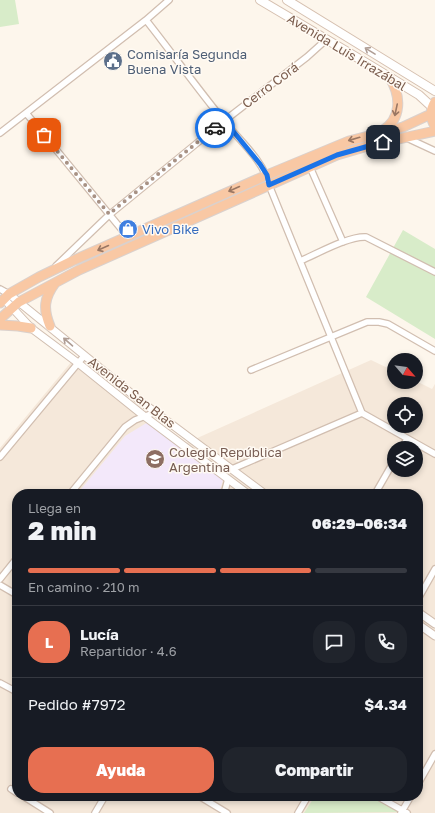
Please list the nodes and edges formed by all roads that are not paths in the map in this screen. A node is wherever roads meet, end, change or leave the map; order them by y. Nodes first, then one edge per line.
1 (169, 0) edge
2 (260, 0) edge
3 (287, 0) edge
4 (146, 20) junction
5 (327, 39) junction
6 (390, 78) junction
7 (435, 91) edge
8 (432, 108) edge
9 (26, 113) junction
10 (224, 120) junction
11 (435, 126) edge
12 (435, 131) edge
13 (0, 133) edge
14 (376, 134) junction
15 (407, 138) junction
16 (435, 151) edge
17 (310, 167) junction
18 (267, 175) junction
19 (269, 185) junction
20 (109, 214) junction
21 (127, 236) junction
22 (343, 242) junction
23 (300, 261) junction
24 (435, 272) edge
25 (49, 273) junction
26 (58, 280) junction
27 (0, 289) edge
28 (3, 297) edge
29 (16, 305) junction
30 (0, 319) edge
31 (0, 325) edge
32 (50, 326) junction
33 (31, 328) junction
34 (331, 337) junction
35 (435, 351) edge
36 (84, 356) junction
37 (78, 362) junction
38 (251, 370) dead end
39 (156, 412) junction
40 (362, 413) junction
41 (144, 416) junction
42 (407, 439) joint
43 (435, 454) edge
44 (0, 457) edge
45 (232, 469) junction
46 (387, 473) edge
47 (228, 479) junction
48 (74, 489) edge
49 (225, 489) edge
50 (241, 489) edge
51 (258, 489) edge
52 (377, 489) edge
53 (12, 564) edge
54 (435, 569) edge
55 (0, 579) edge
56 (0, 585) edge
57 (423, 590) edge
58 (12, 592) edge
59 (423, 616) edge
60 (435, 624) edge
61 (423, 628) edge
62 (435, 636) edge
63 (0, 683) edge
64 (12, 689) edge
65 (435, 754) edge
66 (423, 775) edge
67 (31, 801) edge
68 (102, 801) edge
69 (207, 801) edge
70 (305, 801) edge
71 (385, 801) edge
72 (409, 801) edge
73 (404, 812) edge
74 (50, 813) edge
75 (96, 813) edge
76 (227, 813) edge
77 (298, 813) edge

1 - 4 street
2 - 5 main road, Avenida Luis Irrazábal
7 -> 3 main road, Avenida Luis Irrazábal
4 - 9 street
4 - 10 street
5 - 6 main road, Avenida Luis Irrazábal
5 - 10 street, Cerro Corá
6 - 8 main road, Avenida Luis Irrazábal
6 -> 14 highway
8 - 11 highway
8 - 14 highway
9 - 13 street
9 - 20 street
10 - 18 street
10 - 20 street, Cerro Corá
12 - 15 highway
14 -> 18 highway
15 - 16 street
15 - 17 highway
17 - 19 highway
17 - 22 street
18 - 19 street
18 -> 21 highway
19 - 23 street
19 - 26 highway
20 - 21 street
20 - 25 street, Cerro Corá
21 -> 25 highway
22 - 23 street
22 - 24 street
23 - 34 street
25 - 28 highway
26 - 29 highway
26 - 32 highway
27 - 28 street, Avenida San Blas
28 - 29 street, Avenida San Blas
29 - 30 highway
29 - 32 street, Avenida San Blas
29 - 33 street, Avenida San Blas
31 - 33 highway
36 -> 32 street, Avenida San Blas
33 - 37 street, Avenida San Blas
34 - 35 street
34 - 38 street
34 - 40 street
36 - 37 street
36 - 39 street, Avenida San Blas
37 - 41 street, Avenida San Blas
37 - 44 street
39 - 41 street
39 - 45 street, Avenida San Blas
40 - 42 street
40 - 45 street
41 - 47 street, Avenida San Blas
41 - 48 street
42 - 43 street
45 - 51 street, Avenida San Blas
46 - 52 street
47 - 49 street
47 - 50 street, Avenida San Blas
53 - 55 street
54 - 57 street
56 - 58 street
59 - 60 street
61 - 62 street
63 - 64 street
65 - 66 street
67 - 74 street
68 - 75 street
69 - 76 street
70 - 77 street
71 - 73 street
72 - 73 street

